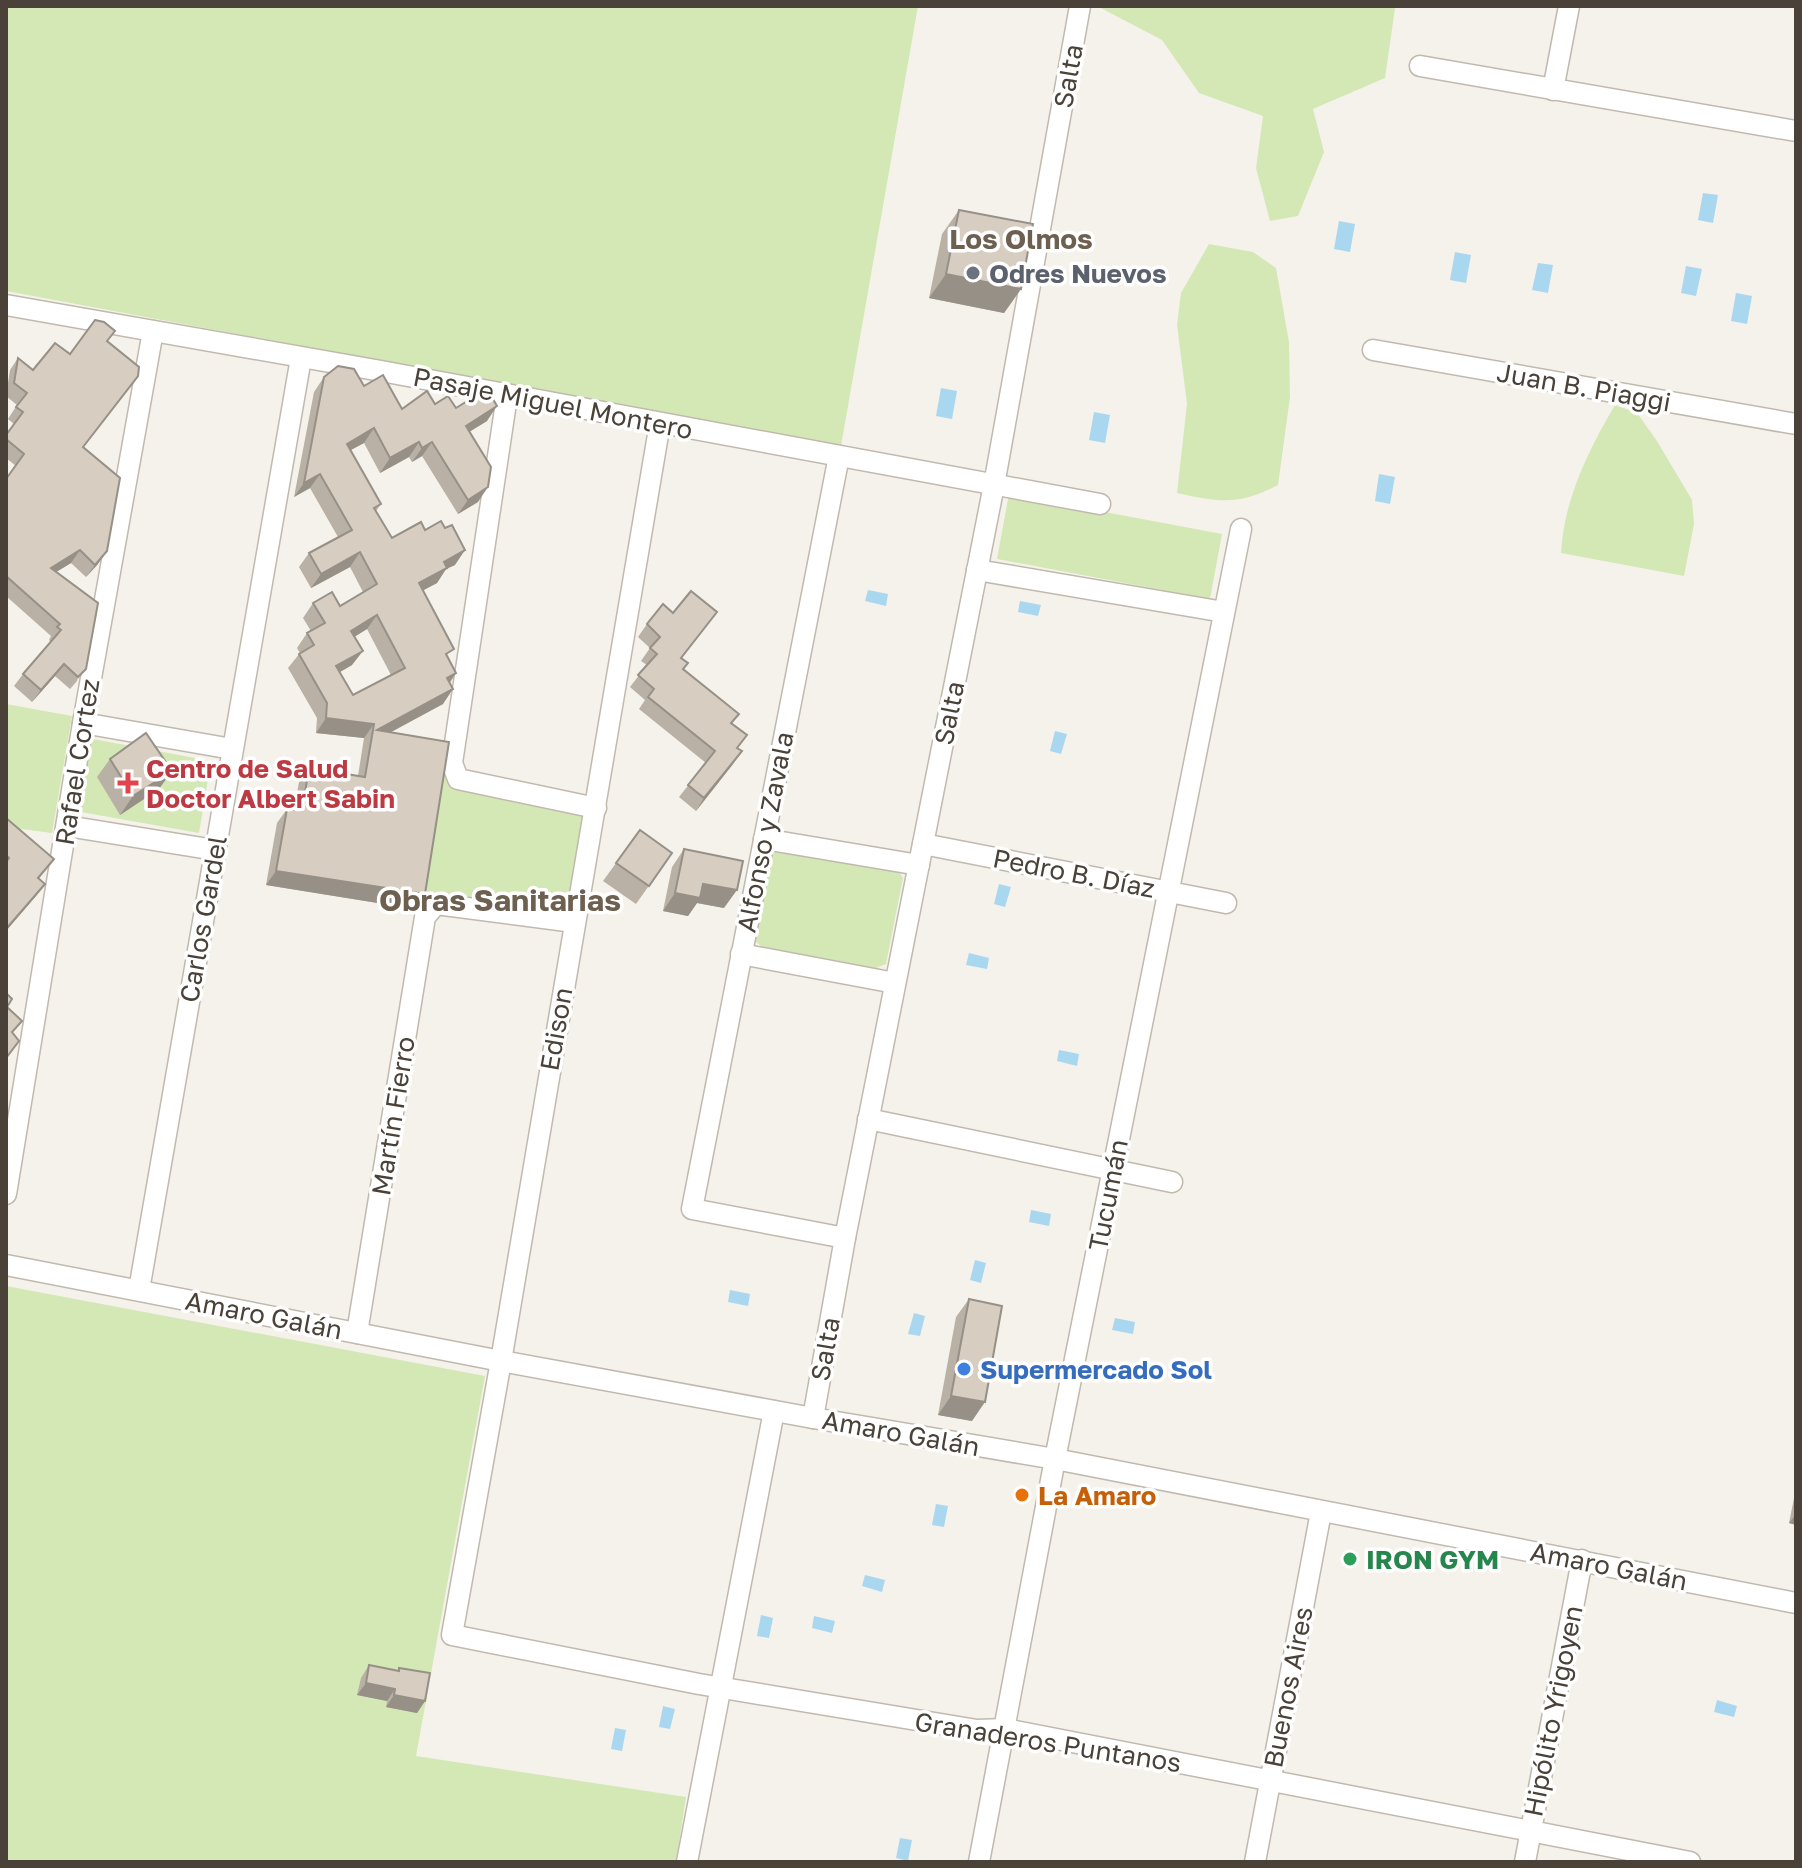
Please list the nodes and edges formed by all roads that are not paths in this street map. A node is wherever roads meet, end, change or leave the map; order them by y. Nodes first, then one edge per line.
1 (1080, 6) edge
2 (1569, 6) edge
3 (1420, 66) dead end
4 (1553, 90) junction
5 (1796, 131) edge
6 (6, 305) edge
7 (153, 331) junction
8 (1373, 350) dead end
9 (301, 358) junction
10 (507, 396) junction
11 (660, 423) junction
12 (1796, 424) edge
13 (839, 456) junction
14 (994, 485) junction
15 (1100, 504) dead end
16 (1241, 529) dead end
17 (977, 570) junction
18 (1224, 612) junction
19 (83, 723) junction
20 (232, 749) junction
21 (596, 808) junction
22 (67, 826) junction
23 (764, 839) junction
24 (923, 844) junction
25 (215, 850) junction
26 (919, 865) junction
27 (1169, 891) junction
28 (1226, 903) dead end
29 (574, 922) junction
30 (741, 954) junction
31 (895, 983) junction
32 (868, 1119) junction
33 (1113, 1171) junction
34 (1172, 1182) dead end
35 (6, 1194) edge
36 (845, 1238) junction
37 (6, 1265) edge
38 (139, 1290) junction
39 (357, 1333) junction
40 (501, 1361) junction
41 (774, 1411) junction
42 (813, 1418) junction
43 (1055, 1459) junction
44 (1321, 1512) junction
45 (1582, 1560) junction
46 (1796, 1603) edge
47 (452, 1635) joint
48 (720, 1687) junction
49 (1005, 1729) junction
50 (1270, 1781) junction
51 (1531, 1831) junction
52 (687, 1862) edge
53 (979, 1862) edge
54 (1255, 1862) edge
55 (1525, 1862) edge
56 (1690, 1862) edge

1 - 14 street, Salta
2 - 4 street
3 - 4 street
4 - 5 street
6 - 7 street, Pasaje Miguel Montero
7 - 9 street, Pasaje Miguel Montero
7 - 19 street, Rafael Cortez
8 - 12 street, Juan B. Piaggi
9 - 10 street, Pasaje Miguel Montero
9 - 20 street, Carlos Gardel
10 - 11 street, Pasaje Miguel Montero
10 - 21 street
11 - 13 street, Pasaje Miguel Montero
11 - 21 street, Edison
13 - 14 street, Pasaje Miguel Montero
13 - 23 street, Alfonso y Zavala
14 - 15 street, Pasaje Miguel Montero
14 - 17 street, Salta
16 - 18 street, Tucumán
17 - 18 street
17 - 24 street, Salta
18 - 27 street, Tucumán
19 - 20 street
19 - 22 street, Rafael Cortez
20 - 25 street, Carlos Gardel
21 - 29 street, Edison
22 - 25 street
22 - 35 street, Rafael Cortez
23 - 26 street
23 - 30 street, Alfonso y Zavala
24 - 26 street, Salta
24 - 27 street, Pedro B. Díaz
25 - 38 street, Carlos Gardel
26 - 31 street, Salta
27 - 28 street, Pedro B. Díaz
27 - 33 street, Tucumán
29 - 39 street, Martín Fierro
29 - 40 street, Edison
30 - 31 street
30 - 36 street, Alfonso y Zavala
31 - 32 street, Salta
32 - 33 street
32 - 36 street, Salta
33 - 34 street
33 - 43 street, Tucumán
36 - 42 street, Salta
37 - 38 street, Amaro Galán
38 - 39 street, Amaro Galán
39 - 40 street, Amaro Galán
40 - 41 street, Amaro Galán
40 - 47 street, Edison
41 - 42 street, Amaro Galán
41 - 48 street
42 - 43 street, Amaro Galán
43 - 44 street, Amaro Galán
43 - 49 street, Tucumán
44 - 45 street, Amaro Galán
44 - 50 street, Buenos Aires
45 - 46 street, Amaro Galán
45 - 51 street, Hipólito Yrigoyen
47 - 48 street, Granaderos Puntanos
48 - 49 street, Granaderos Puntanos
48 - 52 street
49 - 50 street, Granaderos Puntanos
49 - 53 street, Tucumán
50 - 51 street, Granaderos Puntanos
50 - 54 street, Buenos Aires
51 - 55 street, Hipólito Yrigoyen
51 - 56 street, Granaderos Puntanos

